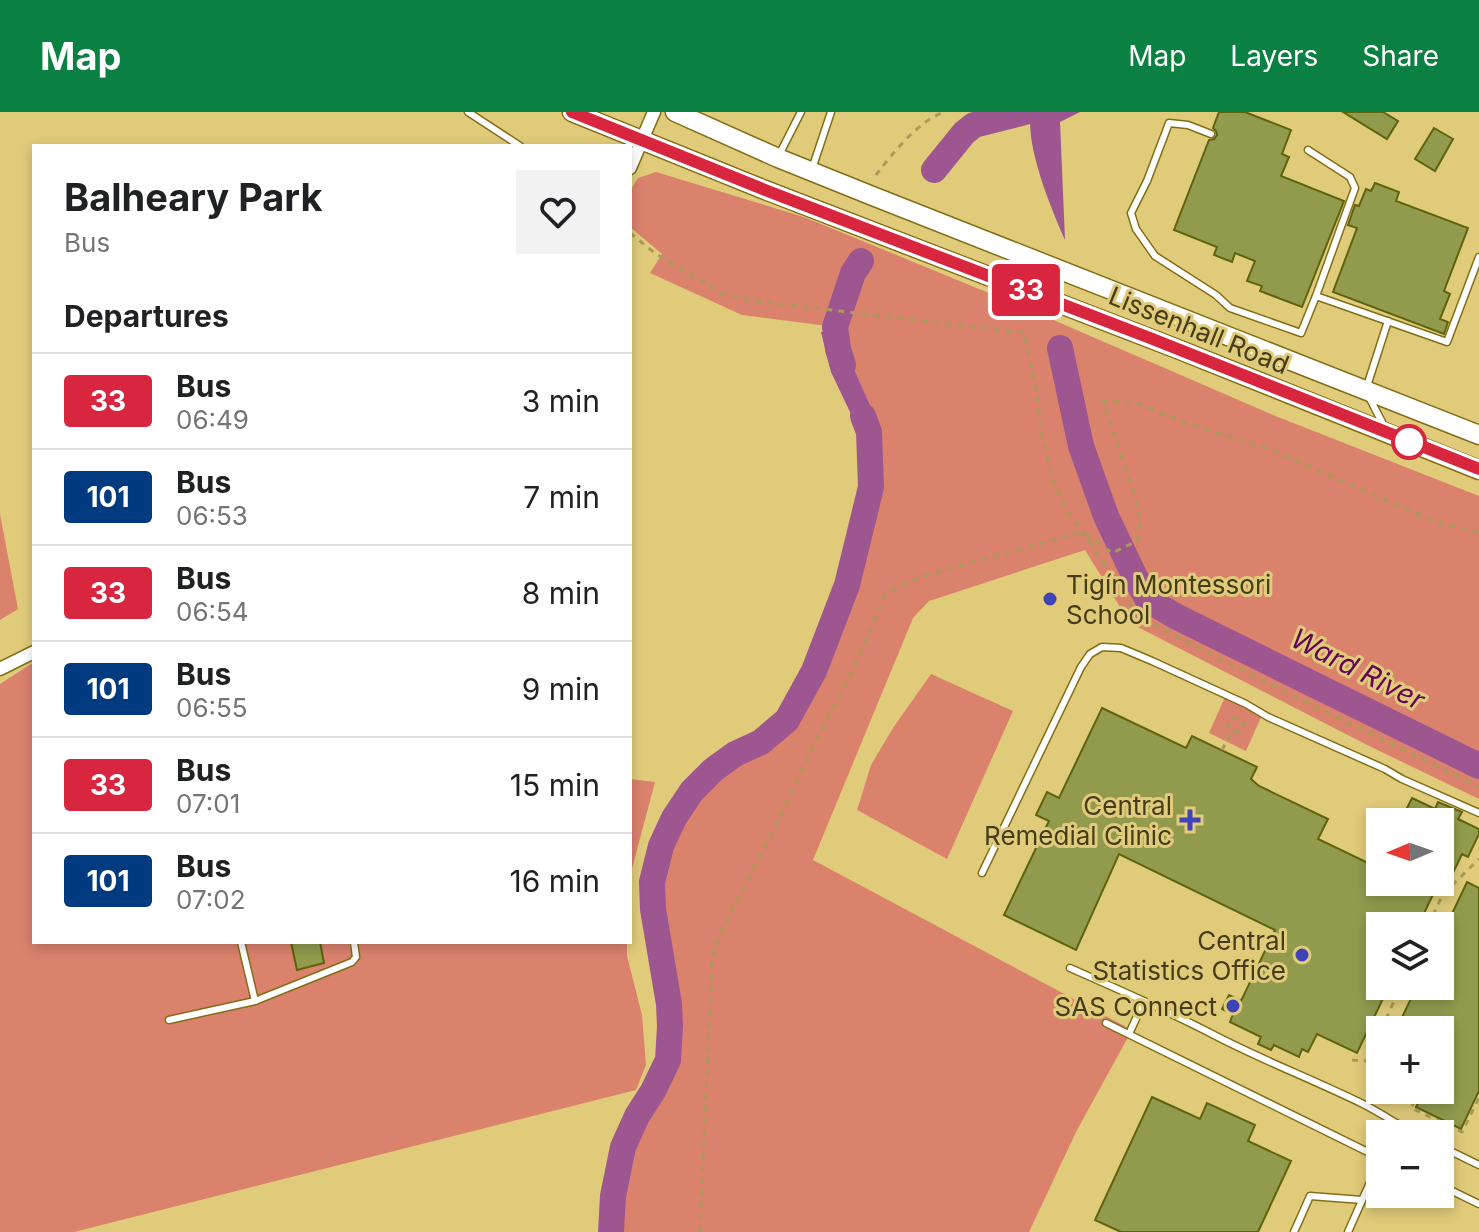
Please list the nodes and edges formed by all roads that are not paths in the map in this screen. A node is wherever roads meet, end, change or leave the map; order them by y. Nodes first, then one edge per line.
1 (468, 112) edge
2 (572, 112) edge
3 (654, 112) edge
4 (675, 112) edge
5 (801, 112) edge
6 (831, 112) edge
7 (1211, 134) dead end
8 (641, 139) junction
9 (517, 144) edge
10 (1308, 150) dead end
11 (778, 158) junction
12 (632, 163) edge
13 (811, 172) junction
14 (765, 190) junction
15 (1479, 257) edge
16 (1316, 296) junction
17 (1388, 321) junction
18 (1366, 391) junction
19 (1387, 433) junction
20 (1479, 435) edge
21 (1479, 470) edge
22 (32, 653) edge
23 (0, 669) edge
24 (1479, 813) edge
25 (982, 873) dead end
26 (241, 944) edge
27 (354, 944) edge
28 (1070, 968) dead end
29 (255, 1001) junction
30 (1144, 1001) junction
31 (169, 1020) dead end
32 (1106, 1023) dead end
33 (1129, 1034) junction
34 (1389, 1120) edge
35 (1366, 1152) edge
36 (1454, 1153) edge
37 (1479, 1165) edge
38 (1366, 1191) edge
39 (1454, 1192) edge
40 (1362, 1200) junction
41 (1479, 1204) edge
42 (1294, 1232) edge
43 (1348, 1232) edge

1 - 9 lane
2 - 8 main road, Lissenhall Road
3 - 8 street
4 - 11 main road, Lissenhall Road
5 - 11 lane
6 - 13 lane
7 - 16 lane
8 - 12 street
8 - 14 main road, Lissenhall Road
10 - 16 lane
11 - 13 main road, Lissenhall Road
11 - 14 main road
13 - 18 main road, Lissenhall Road
14 - 19 main road, Lissenhall Road
15 - 17 lane
16 - 17 lane
17 - 18 lane
18 - 19 lane
18 - 20 main road, Lissenhall Road
19 - 21 main road, Lissenhall Road
22 - 23 street
24 - 25 lane
26 - 29 lane
27 - 29 lane
28 - 30 lane
29 - 31 lane
30 - 33 lane
30 - 34 lane
32 - 33 lane
33 - 35 lane
36 - 37 lane
38 - 40 lane
39 - 41 lane
40 - 42 lane
40 - 43 lane

